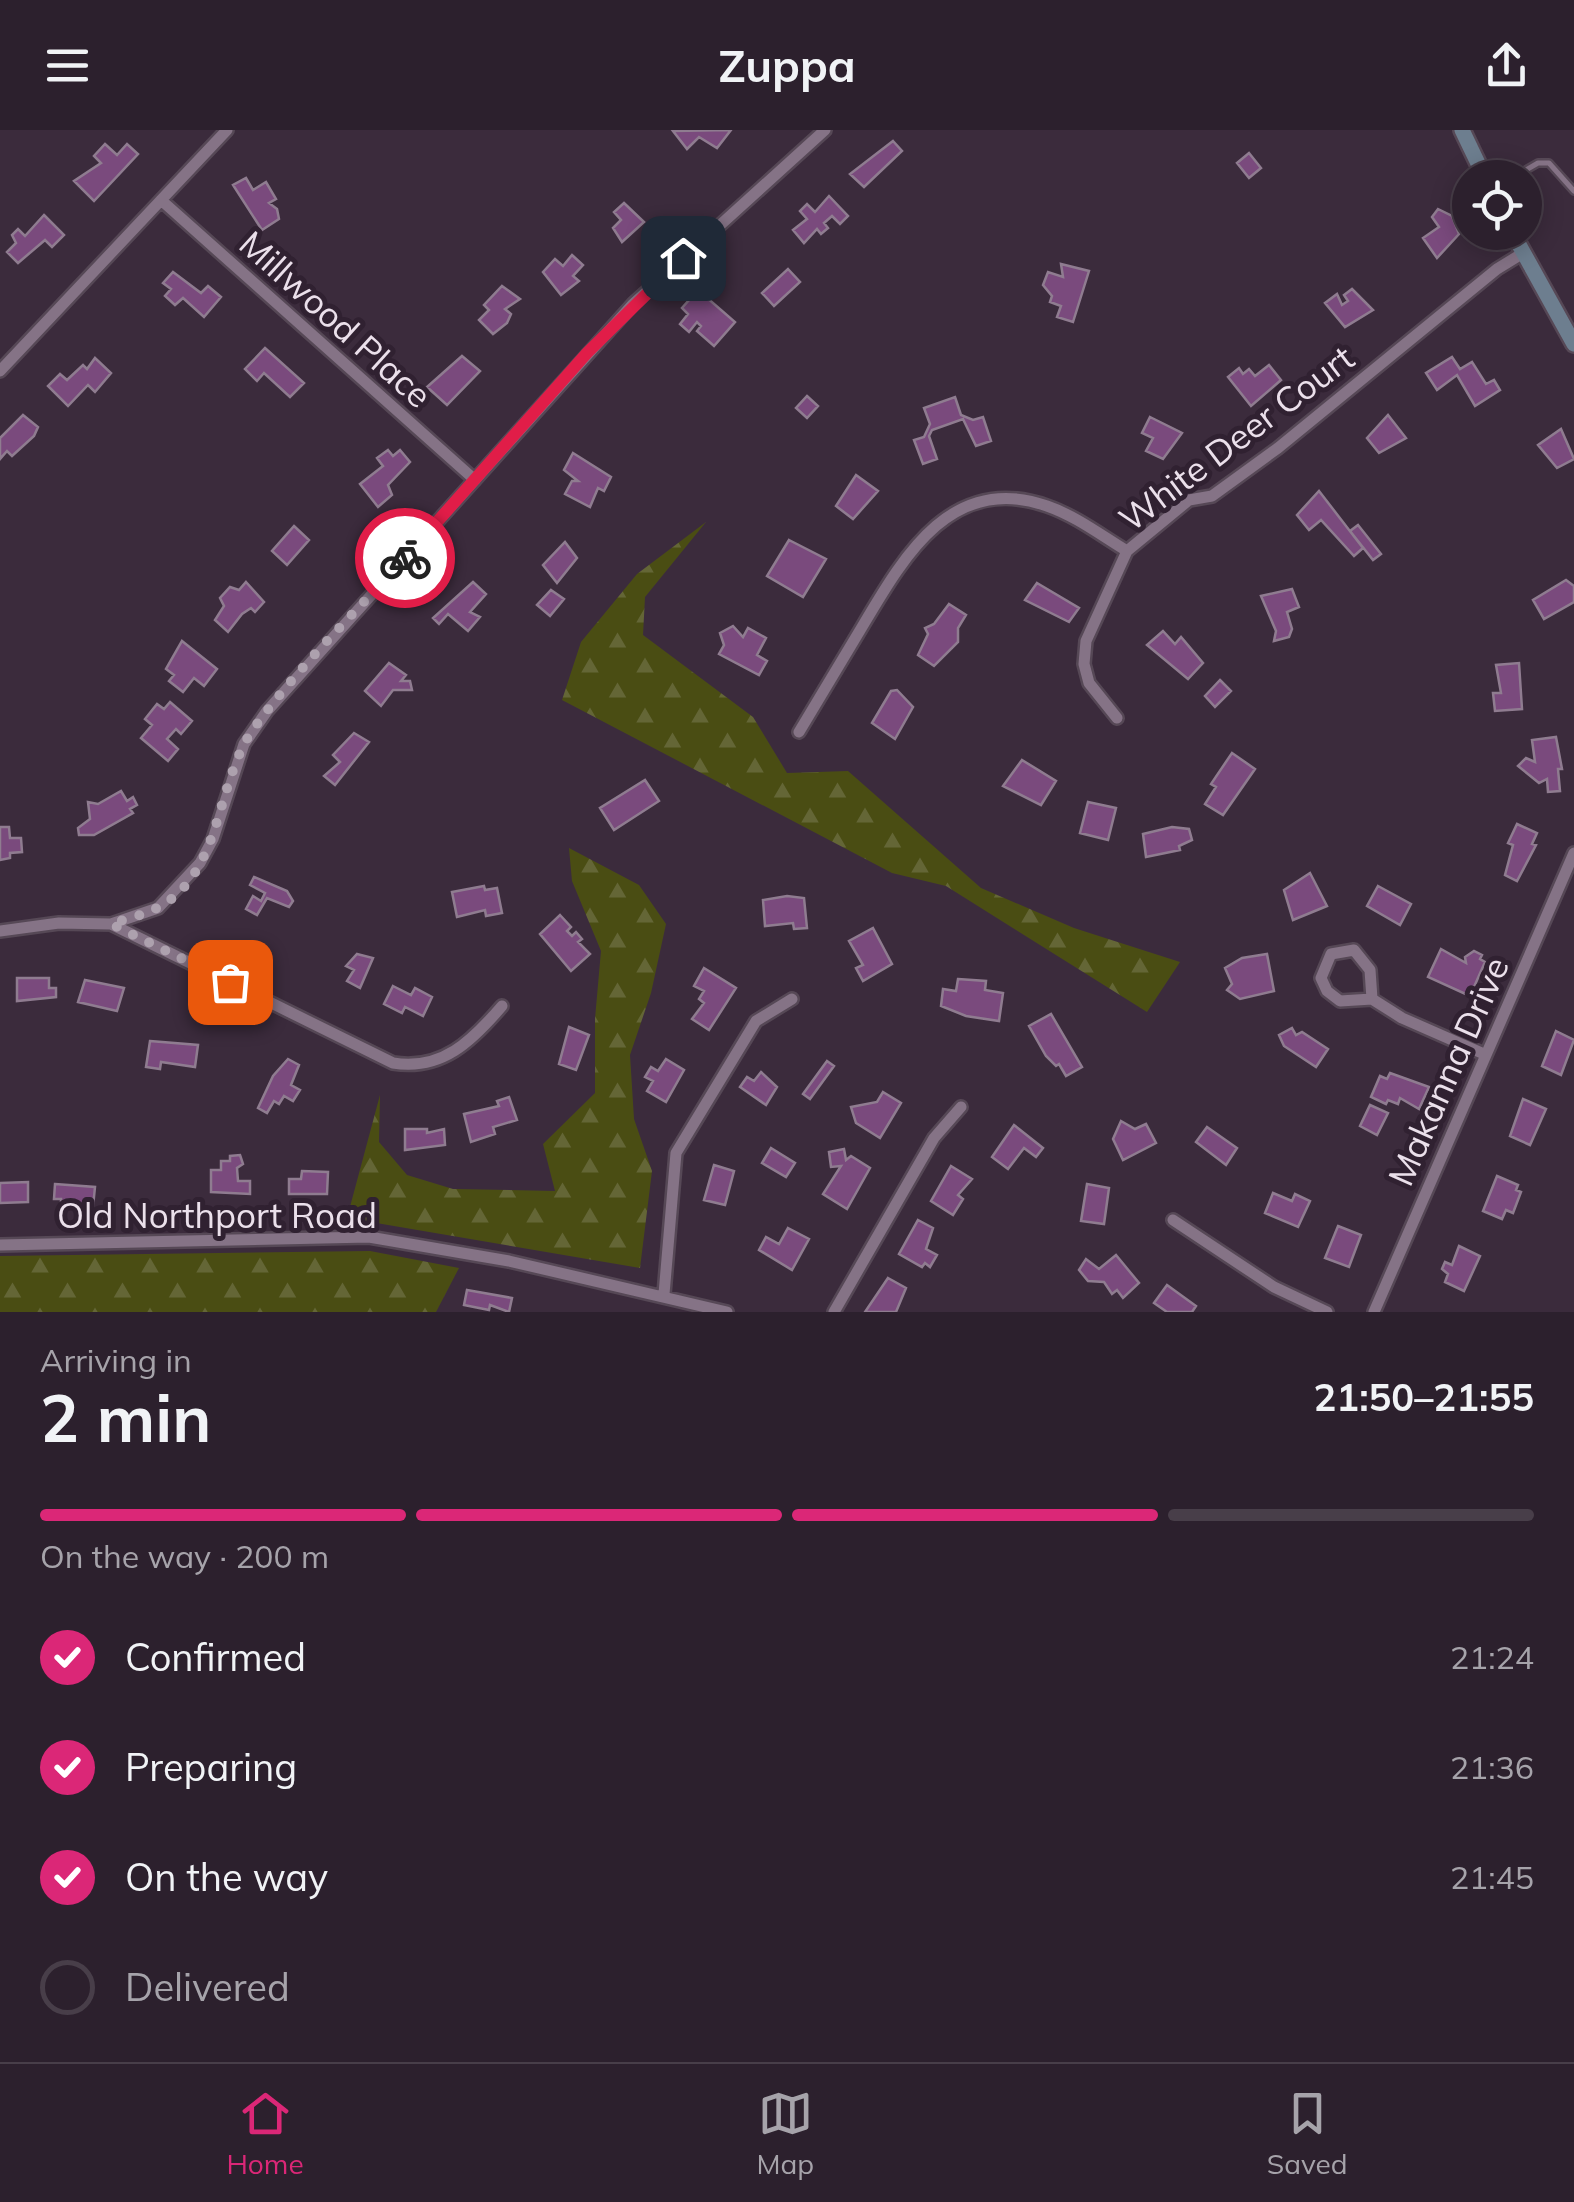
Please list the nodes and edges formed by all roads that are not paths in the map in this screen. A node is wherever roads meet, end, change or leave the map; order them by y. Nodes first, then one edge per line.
1 (227, 130) edge
2 (825, 130) edge
3 (1462, 130) edge
4 (1476, 160) edge
5 (1542, 163) edge
6 (1574, 191) edge
7 (161, 200) junction
8 (1521, 250) edge
9 (1523, 254) junction
10 (1574, 344) edge
11 (0, 371) edge
12 (475, 480) junction
13 (1128, 551) junction
14 (1118, 718) dead end
15 (799, 732) dead end
16 (1574, 853) edge
17 (111, 924) junction
18 (0, 931) edge
19 (1372, 998) junction
20 (792, 999) dead end
21 (502, 1006) dead end
22 (1484, 1054) junction
23 (962, 1107) dead end
24 (1173, 1220) dead end
25 (0, 1245) edge
26 (664, 1294) junction
27 (727, 1312) edge
28 (834, 1312) edge
29 (1326, 1312) edge
30 (1374, 1312) edge

1 - 7 street
2 - 12 street
3 - 4 main road
5 - 6 lane
7 - 11 street
7 - 12 street, Millwood Place
8 - 9 main road
9 - 10 main road
9 - 13 street, White Deer Court
12 - 17 street
13 - 14 street, White Deer Court
13 - 15 street
16 - 22 street, Makanna Drive
17 - 18 street
17 - 21 street
19 - 19 street
19 - 22 street
20 - 26 street
22 - 30 street, Makanna Drive
23 - 28 street
24 - 29 street
25 - 26 street, Old Northport Road
26 - 27 street, Old Northport Road

